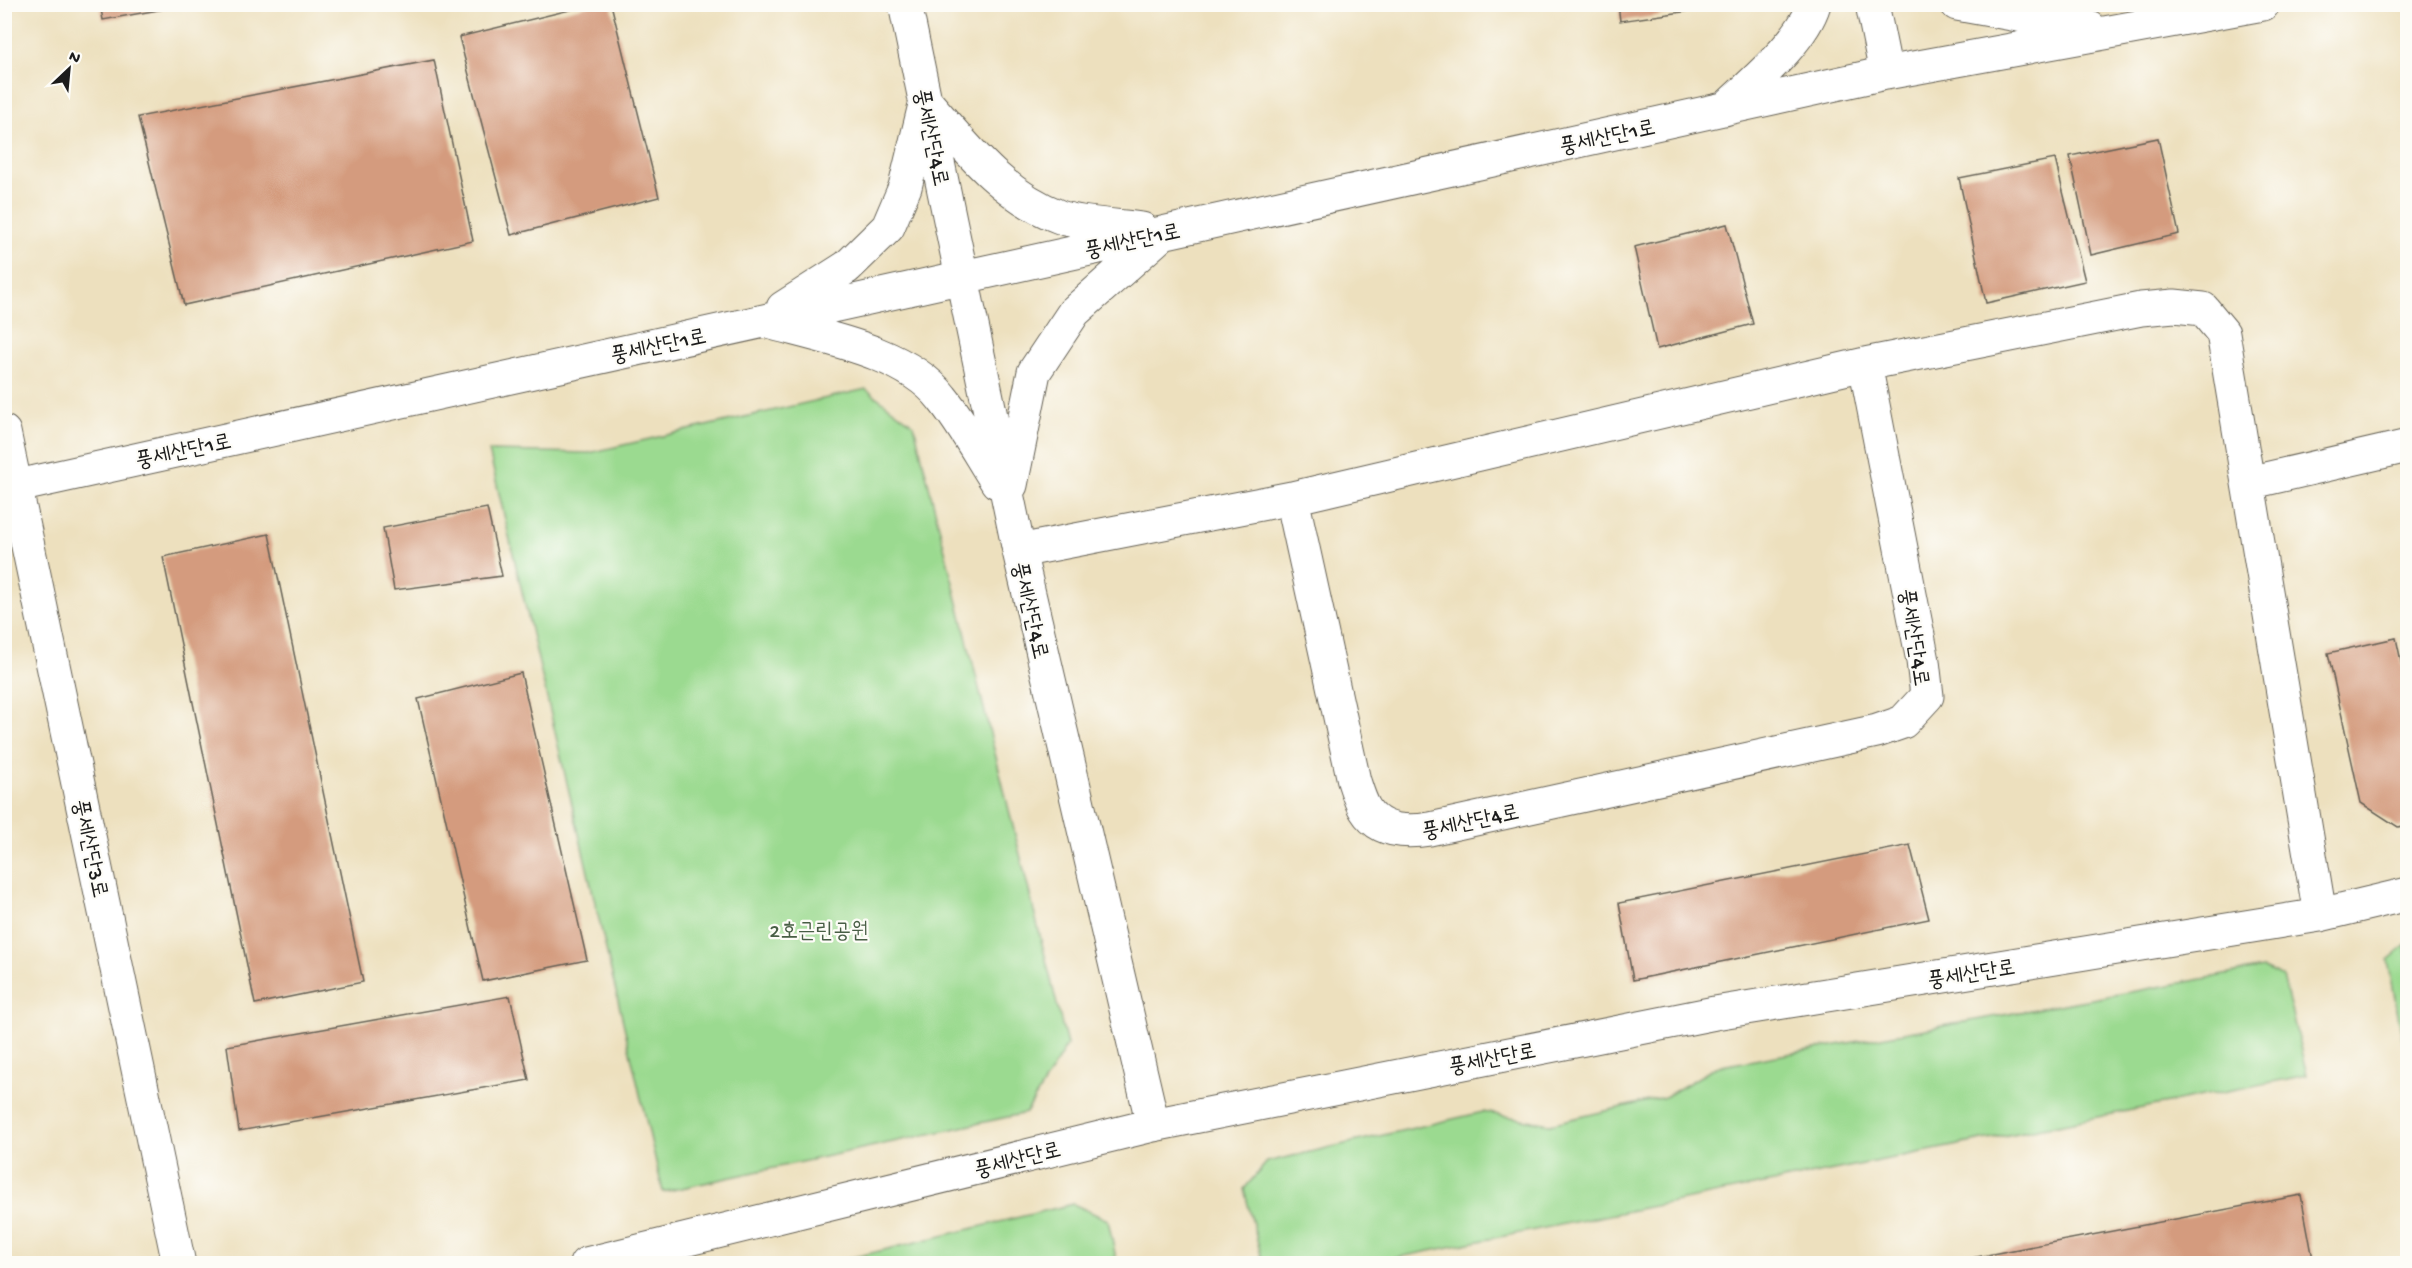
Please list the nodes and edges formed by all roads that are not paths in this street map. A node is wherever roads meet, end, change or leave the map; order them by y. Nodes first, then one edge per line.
1 (905, 4) edge
2 (1814, 4) edge
3 (1872, 4) edge
4 (1957, 4) edge
5 (2263, 4) edge
6 (2116, 32) junction
7 (1886, 74) junction
8 (926, 101) junction
9 (1725, 109) junction
10 (1165, 232) junction
11 (963, 277) junction
12 (763, 321) junction
13 (1864, 364) junction
14 (4, 432) edge
15 (2408, 446) edge
16 (2248, 483) junction
17 (10, 487) edge
18 (1292, 498) junction
19 (1008, 499) junction
20 (1018, 551) junction
21 (2408, 894) edge
22 (2320, 915) junction
23 (1153, 1125) junction
24 (687, 1239) junction
25 (179, 1263) edge
26 (586, 1263) edge
27 (661, 1263) edge

1 - 8 street, 풍세산단4로
2 - 9 street
3 - 7 street
4 - 6 street
5 - 6 street, 풍세산단1로
6 - 7 street, 풍세산단1로
7 - 9 street, 풍세산단1로
8 - 10 street
8 - 11 street, 풍세산단4로
8 - 12 street
9 - 10 street, 풍세산단1로
10 - 11 street, 풍세산단1로
10 - 19 street
11 - 12 street, 풍세산단1로
11 - 19 street, 풍세산단4로
12 - 17 street, 풍세산단1로
12 - 19 street
13 - 16 street
13 - 18 street, 풍세산단4로
13 - 18 street, 풍세산단4로
14 - 17 street, 풍세산단3로
15 - 16 street
16 - 22 street
17 - 25 street, 풍세산단3로
18 - 20 street, 풍세산단4로
19 - 20 street, 풍세산단4로
20 - 23 street, 풍세산단4로
21 - 22 street, 풍세산단로
22 - 23 street, 풍세산단로
23 - 24 street, 풍세산단로
24 - 26 street, 풍세산단로
24 - 27 street

